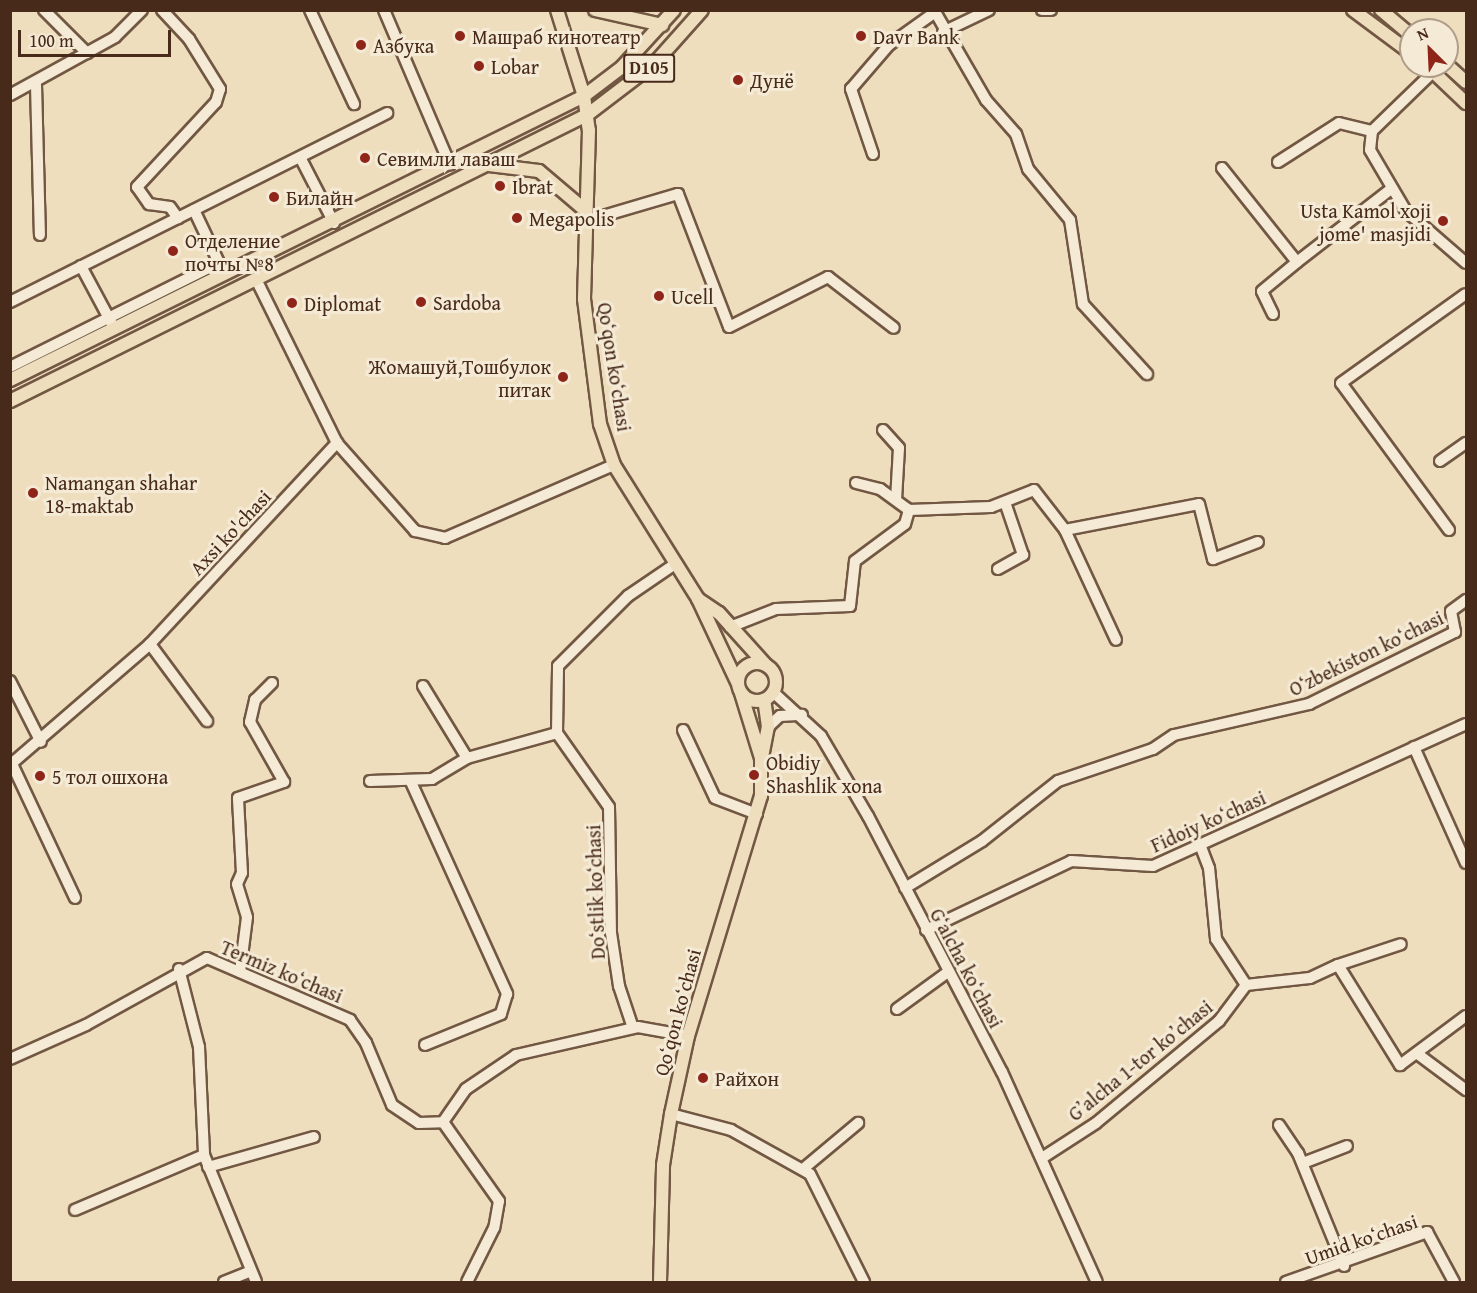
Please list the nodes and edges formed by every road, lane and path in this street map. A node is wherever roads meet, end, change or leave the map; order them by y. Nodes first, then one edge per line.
1 (44, 10) edge
2 (142, 10) edge
3 (162, 10) edge
4 (310, 10) edge
5 (384, 10) edge
6 (557, 10) edge
7 (595, 10) edge
8 (674, 10) edge
9 (702, 10) edge
10 (989, 10) edge
11 (1042, 10) edge
12 (1051, 10) edge
13 (1353, 10) edge
14 (1381, 10) edge
15 (934, 12) edge
16 (662, 25) junction
17 (1399, 25) edge
18 (943, 32) junction
19 (1399, 44) edge
20 (87, 53) junction
21 (1422, 78) edge
22 (1440, 78) edge
23 (36, 85) junction
24 (10, 95) edge
25 (584, 96) junction
26 (1467, 103) edge
27 (354, 104) dead end
28 (387, 113) dead end
29 (587, 115) junction
30 (1372, 131) junction
31 (873, 154) dead end
32 (301, 159) junction
33 (1278, 162) dead end
34 (450, 165) junction
35 (488, 165) junction
36 (1222, 168) dead end
37 (1391, 189) junction
38 (194, 210) junction
39 (586, 216) junction
40 (178, 218) junction
41 (334, 223) junction
42 (40, 235) dead end
43 (1296, 262) junction
44 (219, 263) junction
45 (1467, 263) edge
46 (81, 266) junction
47 (225, 276) junction
48 (256, 279) junction
49 (1467, 294) edge
50 (10, 302) edge
51 (1273, 314) dead end
52 (112, 325) junction
53 (894, 328) dead end
54 (10, 367) edge
55 (1147, 374) dead end
56 (10, 380) edge
57 (10, 400) edge
58 (883, 430) dead end
59 (337, 443) junction
60 (1467, 443) edge
61 (1440, 461) dead end
62 (614, 465) junction
63 (856, 483) dead end
64 (896, 500) junction
65 (1005, 502) junction
66 (909, 510) junction
67 (1065, 530) junction
68 (1449, 530) dead end
69 (1258, 542) dead end
70 (675, 564) junction
71 (998, 569) dead end
72 (698, 599) junction
73 (1467, 600) edge
74 (730, 627) junction
75 (1116, 640) dead end
76 (150, 644) junction
77 (765, 664) junction
78 (10, 681) edge
79 (272, 684) dead end
80 (423, 686) dead end
81 (739, 687) junction
82 (768, 696) junction
83 (803, 715) junction
84 (207, 722) dead end
85 (1467, 724) edge
86 (768, 727) junction
87 (682, 730) dead end
88 (557, 733) junction
89 (41, 742) junction
90 (1414, 747) junction
91 (467, 758) junction
92 (762, 758) junction
93 (11, 764) edge
94 (370, 781) dead end
95 (411, 782) junction
96 (757, 814) junction
97 (1200, 845) junction
98 (1467, 862) edge
99 (905, 888) junction
100 (75, 898) dead end
101 (926, 930) junction
102 (1401, 944) dead end
103 (1338, 965) junction
104 (179, 969) junction
105 (240, 972) junction
106 (948, 972) junction
107 (1246, 985) junction
108 (897, 1009) dead end
109 (1467, 1016) edge
110 (633, 1028) junction
111 (688, 1036) junction
112 (425, 1045) dead end
113 (1419, 1055) junction
114 (10, 1059) edge
115 (1467, 1090) edge
116 (671, 1114) junction
117 (443, 1122) junction
118 (858, 1123) dead end
119 (1279, 1125) dead end
120 (314, 1137) dead end
121 (1347, 1146) dead end
122 (204, 1155) junction
123 (1041, 1158) junction
124 (1303, 1163) junction
125 (208, 1167) junction
126 (803, 1169) junction
127 (75, 1210) dead end
128 (1344, 1266) junction
129 (251, 1270) junction
130 (224, 1282) edge
131 (256, 1282) edge
132 (467, 1282) edge
133 (660, 1282) edge
134 (864, 1282) edge
135 (1097, 1282) edge
136 (1286, 1282) edge
137 (1454, 1282) edge

1 - 20 street
2 - 20 street
3 - 40 street
4 - 27 street
5 - 34 street
6 - 25 main road, Qoʻqon koʻchasi
7 - 16 main road
8 - 16 main road, D105
9 - 29 main road, D105
10 - 18 street
11 - 12 street
13 - 19 main road
14 - 17 main road
15 - 18 street
15 - 31 street
16 - 25 main road, D105
18 - 55 street
20 - 23 street
21 - 30 street
22 - 26 main road
23 - 24 street
23 - 42 street
25 - 29 main road, Qoʻqon koʻchasi
25 - 34 main road, D105
28 - 32 street
29 - 35 main road, D105
29 - 39 main road, Qoʻqon koʻchasi
30 - 33 street
30 - 37 street
32 - 38 street
32 - 41 street
34 - 41 main road, D105
35 - 39 main road
35 - 48 main road, D105
36 - 43 street
37 - 43 street
37 - 45 street
38 - 40 street
38 - 44 street
39 - 53 street
39 - 62 main road, Qoʻqon koʻchasi
40 - 46 street
41 - 47 main road, D105
43 - 51 street
44 - 47 street
44 - 52 street
46 - 50 street
46 - 52 street
47 - 52 main road, D105
48 - 57 main road, D105
48 - 59 street
49 - 68 street
52 - 54 street
52 - 56 main road, D105
58 - 64 street
59 - 62 street
59 - 76 street, Axsi ko'chasi
60 - 61 street
62 - 70 main road, Qoʻqon koʻchasi
63 - 64 street
64 - 66 street
65 - 66 street
65 - 67 street
65 - 71 street
66 - 74 street
67 - 69 street
67 - 75 street
70 - 72 main road, Qoʻqon koʻchasi
70 - 88 street
72 - 74 main road, Qoʻqon koʻchasi
72 - 81 main road, Qoʻqon koʻchasi
73 - 99 street, Oʻzbekiston koʻchasi
74 - 77 main road, Qoʻqon koʻchasi
76 - 84 street
76 - 89 street, Axsi ko'chasi
77 - 81 main road
77 - 82 main road, Qoʻqon koʻchasi
78 - 89 street
79 - 105 street
80 - 91 street
81 - 82 main road
81 - 92 main road, Qoʻqon koʻchasi
82 - 83 street, Gʻalcha koʻchasi
82 - 86 main road, Qoʻqon koʻchasi
83 - 86 street
83 - 99 street, Gʻalcha koʻchasi
85 - 90 street, Fidoiy koʻchasi
86 - 92 main road, Qoʻqon koʻchasi
87 - 96 street
88 - 91 street
88 - 110 street, Doʻstlik koʻchasi
89 - 93 street, Axsi ko'chasi
90 - 97 street, Fidoiy koʻchasi
90 - 98 street
91 - 95 street
92 - 96 main road, Qoʻqon koʻchasi
93 - 100 street
94 - 95 street
95 - 112 street
96 - 111 main road, Qoʻqon koʻchasi
97 - 101 street, Fidoiy koʻchasi
97 - 107 street
99 - 101 street, Gʻalcha koʻchasi
101 - 106 street, Gʻalcha koʻchasi
102 - 103 street
103 - 107 street
103 - 113 street
104 - 105 street, Termiz koʻchasi
104 - 114 street, Termiz koʻchasi
104 - 122 street
105 - 117 street, Termiz koʻchasi
106 - 108 street
106 - 123 street, Gʻalcha koʻchasi
107 - 123 street, Gʼalcha 1-tor koʼchasi
109 - 113 street
110 - 111 street
110 - 117 street
111 - 116 main road, Qoʻqon koʻchasi
113 - 115 street
116 - 126 street
116 - 133 main road, Qoʻqon koʻchasi
117 - 132 street
118 - 126 street
119 - 124 street
120 - 125 street
121 - 124 street
122 - 125 street
122 - 127 street
123 - 135 street, Gʻalcha koʻchasi
124 - 128 street
125 - 129 street
126 - 134 street
128 - 136 street, Umid koʻchasi
128 - 137 street, Umid koʻchasi
129 - 130 street
129 - 131 street

